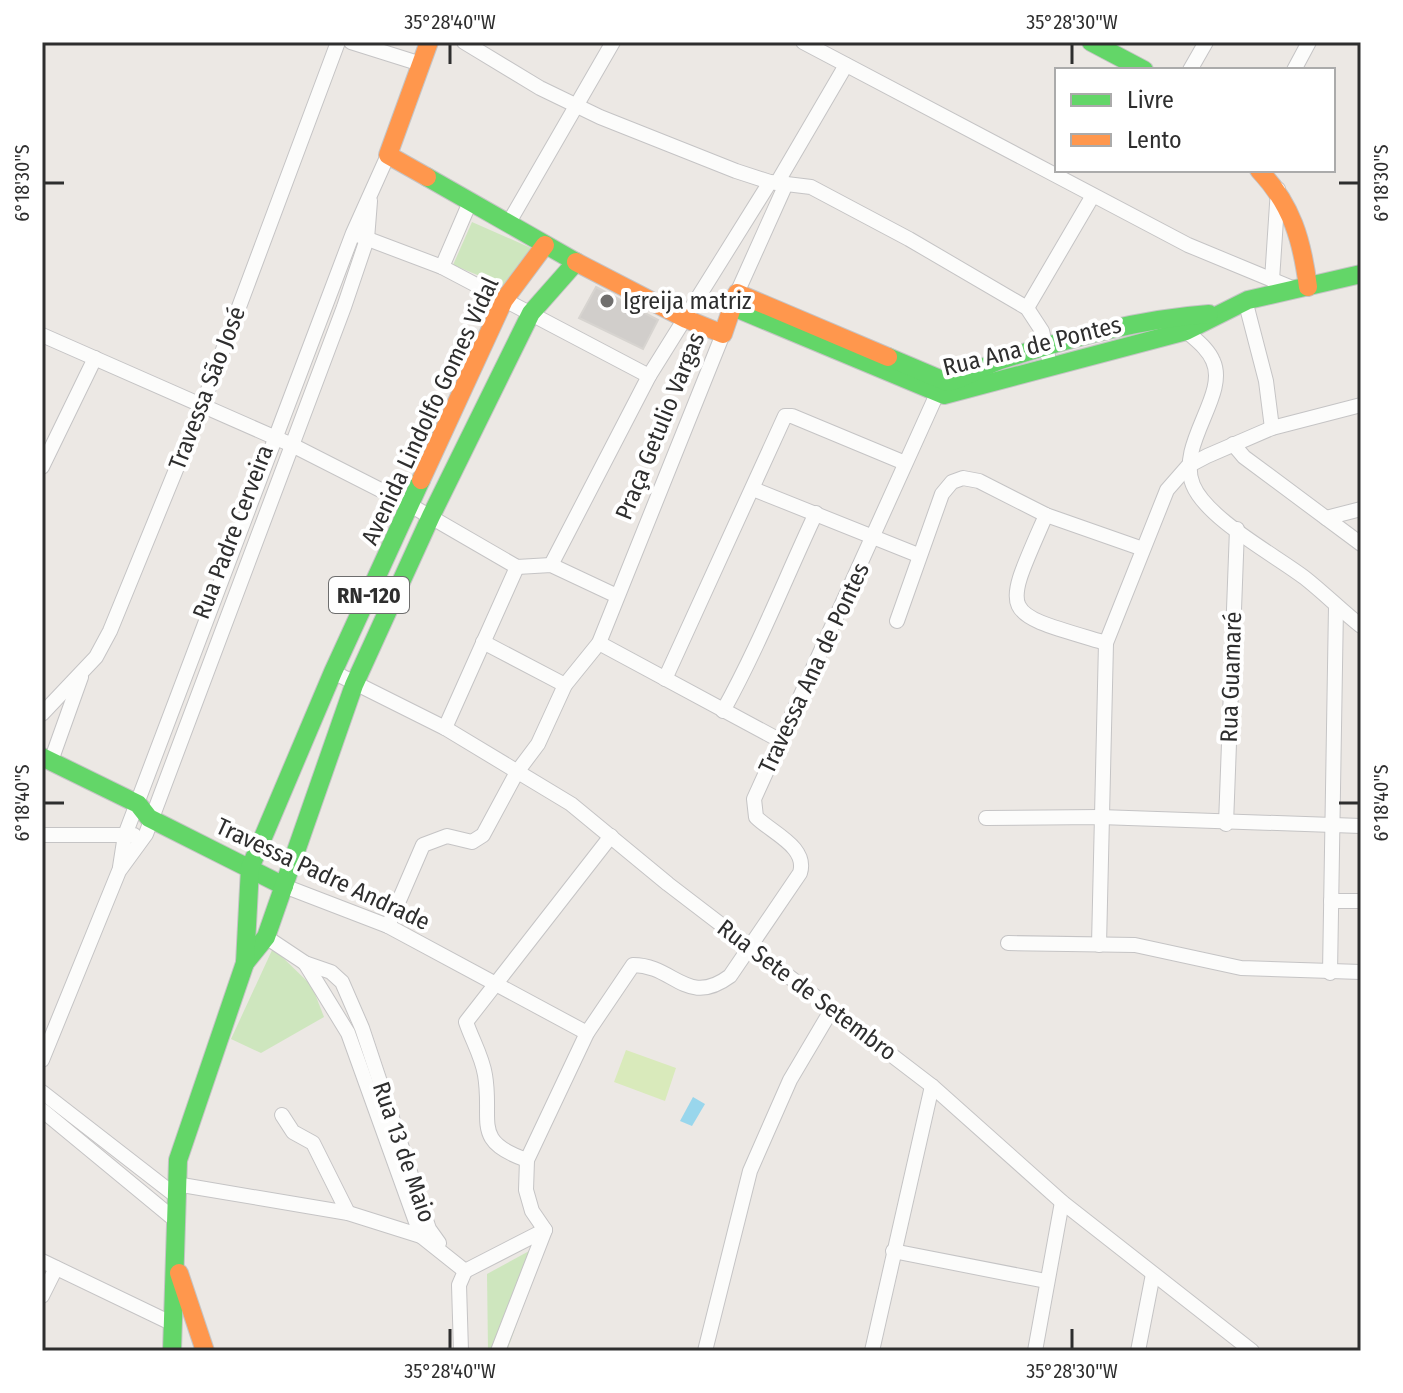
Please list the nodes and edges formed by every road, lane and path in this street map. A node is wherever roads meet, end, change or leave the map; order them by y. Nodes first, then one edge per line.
1 (338, 42) edge
2 (351, 42) edge
3 (429, 42) edge
4 (464, 42) edge
5 (613, 42) edge
6 (803, 42) edge
7 (1091, 42) edge
8 (1206, 42) edge
9 (1309, 42) edge
10 (421, 64) junction
11 (846, 65) junction
12 (1140, 68) edge
13 (1191, 68) edge
14 (1295, 68) edge
15 (576, 106) junction
16 (388, 155) junction
17 (1261, 172) edge
18 (777, 183) junction
19 (1278, 188) junction
20 (1092, 197) junction
21 (370, 201) junction
22 (470, 202) junction
23 (508, 224) junction
24 (353, 233) junction
25 (367, 239) junction
26 (545, 245) junction
27 (576, 262) junction
28 (442, 267) junction
29 (1361, 274) edge
30 (1272, 280) junction
31 (1302, 288) junction
32 (504, 300) junction
33 (735, 300) junction
34 (1245, 300) junction
35 (1027, 308) junction
36 (531, 313) junction
37 (1209, 314) junction
38 (1172, 315) junction
39 (686, 319) junction
40 (1112, 330) junction
41 (1186, 331) junction
42 (723, 334) junction
43 (42, 335) edge
44 (1046, 346) junction
45 (1117, 349) junction
46 (95, 358) junction
47 (1050, 365) junction
48 (649, 376) junction
49 (940, 388) junction
50 (1361, 405) edge
51 (202, 406) junction
52 (1272, 428) junction
53 (276, 438) junction
54 (1233, 444) junction
55 (292, 445) junction
56 (905, 463) junction
57 (1188, 466) junction
58 (42, 467) edge
59 (753, 489) junction
60 (410, 505) junction
61 (1361, 509) edge
62 (816, 513) junction
63 (1046, 515) junction
64 (431, 516) junction
65 (1326, 518) junction
66 (1237, 529) junction
67 (874, 537) junction
68 (1361, 544) edge
69 (1143, 549) junction
70 (918, 555) junction
71 (551, 565) junction
72 (517, 567) junction
73 (617, 596) junction
74 (1336, 606) junction
75 (897, 621) dead end
76 (1361, 626) edge
77 (483, 642) junction
78 (599, 643) junction
79 (1106, 643) junction
80 (333, 672) junction
81 (82, 673) junction
82 (665, 679) junction
83 (354, 685) junction
84 (565, 685) junction
85 (723, 711) junction
86 (42, 714) edge
87 (445, 728) junction
88 (781, 741) junction
89 (47, 759) edge
90 (517, 772) junction
91 (1100, 817) junction
92 (986, 818) dead end
93 (144, 819) junction
94 (1226, 824) junction
95 (1333, 826) junction
96 (1361, 826) edge
97 (42, 835) edge
98 (125, 835) junction
99 (611, 836) junction
100 (250, 868) junction
101 (119, 871) junction
102 (284, 886) junction
103 (1331, 901) junction
104 (1361, 901) edge
105 (388, 926) junction
106 (266, 937) junction
107 (754, 940) junction
108 (1008, 943) dead end
109 (1099, 945) junction
110 (245, 963) junction
111 (1361, 972) edge
112 (1330, 973) junction
113 (492, 985) junction
114 (832, 1009) junction
115 (587, 1033) junction
116 (42, 1060) edge
117 (932, 1086) junction
118 (42, 1092) edge
119 (42, 1110) edge
120 (282, 1115) dead end
121 (527, 1160) junction
122 (176, 1190) junction
123 (1062, 1202) junction
124 (348, 1213) junction
125 (174, 1219) junction
126 (545, 1230) junction
127 (425, 1233) junction
128 (893, 1251) junction
129 (49, 1264) edge
130 (176, 1264) junction
131 (459, 1268) junction
132 (1153, 1274) junction
133 (1046, 1281) junction
134 (42, 1296) edge
135 (171, 1323) junction
136 (172, 1351) edge
137 (205, 1351) edge
138 (461, 1351) edge
139 (498, 1351) edge
140 (705, 1351) edge
141 (872, 1351) edge
142 (1035, 1351) edge
143 (1138, 1351) edge
144 (1252, 1351) edge

1 - 51 street, Travessa São José
2 - 10 street
3 - 10 main road, Rua Padre Cerveira
4 - 15 street
5 - 15 street
6 - 11 street
7 - 12 main road
8 - 13 street
9 - 14 street
10 - 16 main road, Rua Padre Cerveira
11 - 18 street, Praça Getulio Vargas
11 - 20 street
15 - 18 street
15 - 23 street
16 - 21 street, Rua Padre Cerveira
16 - 22 main road
17 - 19 main road
18 - 33 street, Praça Getulio Vargas
18 - 35 street
18 - 39 street, Praça Getulio Vargas
19 - 30 street
19 - 31 main road
20 - 30 street
20 - 35 street
21 - 24 street, Rua Padre Cerveira
21 - 25 street, Rua Padre Cerveira
22 - 23 main road
22 - 28 street
23 - 26 main road
24 - 25 street
24 - 53 street, Rua Padre Cerveira
25 - 28 street
25 - 55 street, Rua Padre Cerveira
26 - 27 main road
26 - 32 main road, Avenida Lindolfo Gomes Vidal / RN-120
27 - 36 main road, Avenida Lindolfo Gomes Vidal / RN-120
27 - 39 main road
28 - 32 street
29 - 31 main road, Rua Ana de Pontes
30 - 31 street
31 - 34 main road, Rua Ana de Pontes
32 - 36 street
32 - 60 main road, Avenida Lindolfo Gomes Vidal / RN-120
33 - 42 main road, Praça Getulio Vargas
33 - 49 main road, Rua Ana de Pontes
34 - 37 main road, Rua Ana de Pontes
34 - 52 street
35 - 44 street
36 - 48 street
36 - 64 main road, Avenida Lindolfo Gomes Vidal / RN-120
37 - 38 main road, Rua Ana de Pontes
37 - 41 main road, Rua Ana de Pontes
38 - 40 main road, Rua Ana de Pontes
38 - 41 street
39 - 42 main road
39 - 48 street, Praça Getulio Vargas
40 - 44 main road, Rua Ana de Pontes
40 - 45 main road
41 - 45 main road, Rua Ana de Pontes
41 - 57 street
42 - 73 street, Praça Getulio Vargas
43 - 46 street
44 - 47 street
44 - 49 main road, Rua Ana de Pontes
45 - 47 main road, Rua Ana de Pontes
46 - 51 street
46 - 58 street
47 - 49 main road, Rua Ana de Pontes
48 - 71 street, Praça Getulio Vargas
49 - 56 street, Travessa Ana de Pontes
50 - 52 street
51 - 53 street
51 - 81 street, Travessa São José
52 - 54 street
53 - 55 street
53 - 93 street, Rua Padre Cerveira
54 - 57 street
54 - 65 street
55 - 60 street
55 - 93 street, Rua Padre Cerveira
56 - 59 street
56 - 67 street, Travessa Ana de Pontes
57 - 66 street
57 - 69 street
59 - 62 street
59 - 82 street
60 - 64 street
60 - 80 main road, Avenida Lindolfo Gomes Vidal / RN-120
61 - 65 street
62 - 67 street
62 - 85 street
63 - 69 street
63 - 70 street
63 - 79 street
64 - 72 street
64 - 83 main road, Avenida Lindolfo Gomes Vidal / RN-120
65 - 68 street
66 - 74 street
66 - 94 street, Rua Guamaré
67 - 70 street
67 - 88 street, Travessa Ana de Pontes
69 - 79 street
70 - 75 street
71 - 72 street
71 - 73 street
72 - 77 street
73 - 78 street, Praça Getulio Vargas
74 - 76 street
74 - 95 street
77 - 84 street
77 - 87 street
78 - 82 street
78 - 84 street, Praça Getulio Vargas
79 - 91 street
80 - 83 street, Rua Sete de Setembro
80 - 100 main road, Avenida Lindolfo Gomes Vidal / RN-120
81 - 86 street, Travessa São José
81 - 89 street
82 - 85 street
83 - 87 street, Rua Sete de Setembro
83 - 102 main road, Avenida Lindolfo Gomes Vidal / RN-120
84 - 90 street, Praça Getulio Vargas
85 - 88 street
87 - 90 street, Rua Sete de Setembro
88 - 107 street, Travessa Ana de Pontes
89 - 93 main road, Travessa Padre Andrade
90 - 99 street, Rua Sete de Setembro
90 - 105 street, Praça Getulio Vargas
91 - 92 street
91 - 94 street
91 - 109 street
93 - 98 street, Rua Padre Cerveira
93 - 98 street
93 - 100 main road, Travessa Padre Andrade
93 - 101 street, Rua Padre Cerveira
94 - 95 street
95 - 96 street
95 - 103 street
97 - 98 street
98 - 101 street, Rua Padre Cerveira
99 - 107 street, Rua Sete de Setembro
99 - 113 street
100 - 102 main road, Travessa Padre Andrade
100 - 110 main road, Avenida Lindolfo Gomes Vidal / RN-120
101 - 116 street, Rua Padre Cerveira
102 - 105 street, Travessa Padre Andrade
102 - 106 main road, Avenida Lindolfo Gomes Vidal / RN-120
103 - 104 street
103 - 112 street
105 - 113 street, Travessa Padre Andrade
106 - 110 main road, Avenida Lindolfo Gomes Vidal / RN-120
106 - 127 street, Rua 13 de Maio
107 - 114 street, Rua Sete de Setembro
107 - 115 street
108 - 109 street
109 - 112 street
110 - 122 main road, Avenida Lindolfo Gomes Vidal / RN-120
111 - 112 street
113 - 115 street, Travessa Padre Andrade
113 - 121 street
114 - 117 street, Rua Sete de Setembro
114 - 140 street
115 - 121 street
117 - 123 street, Rua Sete de Setembro
117 - 128 street
118 - 122 street
119 - 125 street
120 - 124 street
121 - 126 street
122 - 124 street
122 - 125 main road, Avenida Lindolfo Gomes Vidal / RN-120
123 - 132 street, Rua Sete de Setembro
123 - 133 street
124 - 127 street
125 - 130 main road, Avenida Lindolfo Gomes Vidal / RN-120
126 - 131 street
126 - 139 street
127 - 131 street, Rua 13 de Maio
128 - 133 street
128 - 141 street
129 - 134 street
129 - 135 street
130 - 135 main road, Avenida Lindolfo Gomes Vidal / RN-120
130 - 137 main road, Avenida Lindolfo Gomes Vidal / RN-120
131 - 138 street
132 - 143 street
132 - 144 street, Rua Sete de Setembro
133 - 142 street
135 - 136 main road, Avenida Lindolfo Gomes Vidal / RN-120

